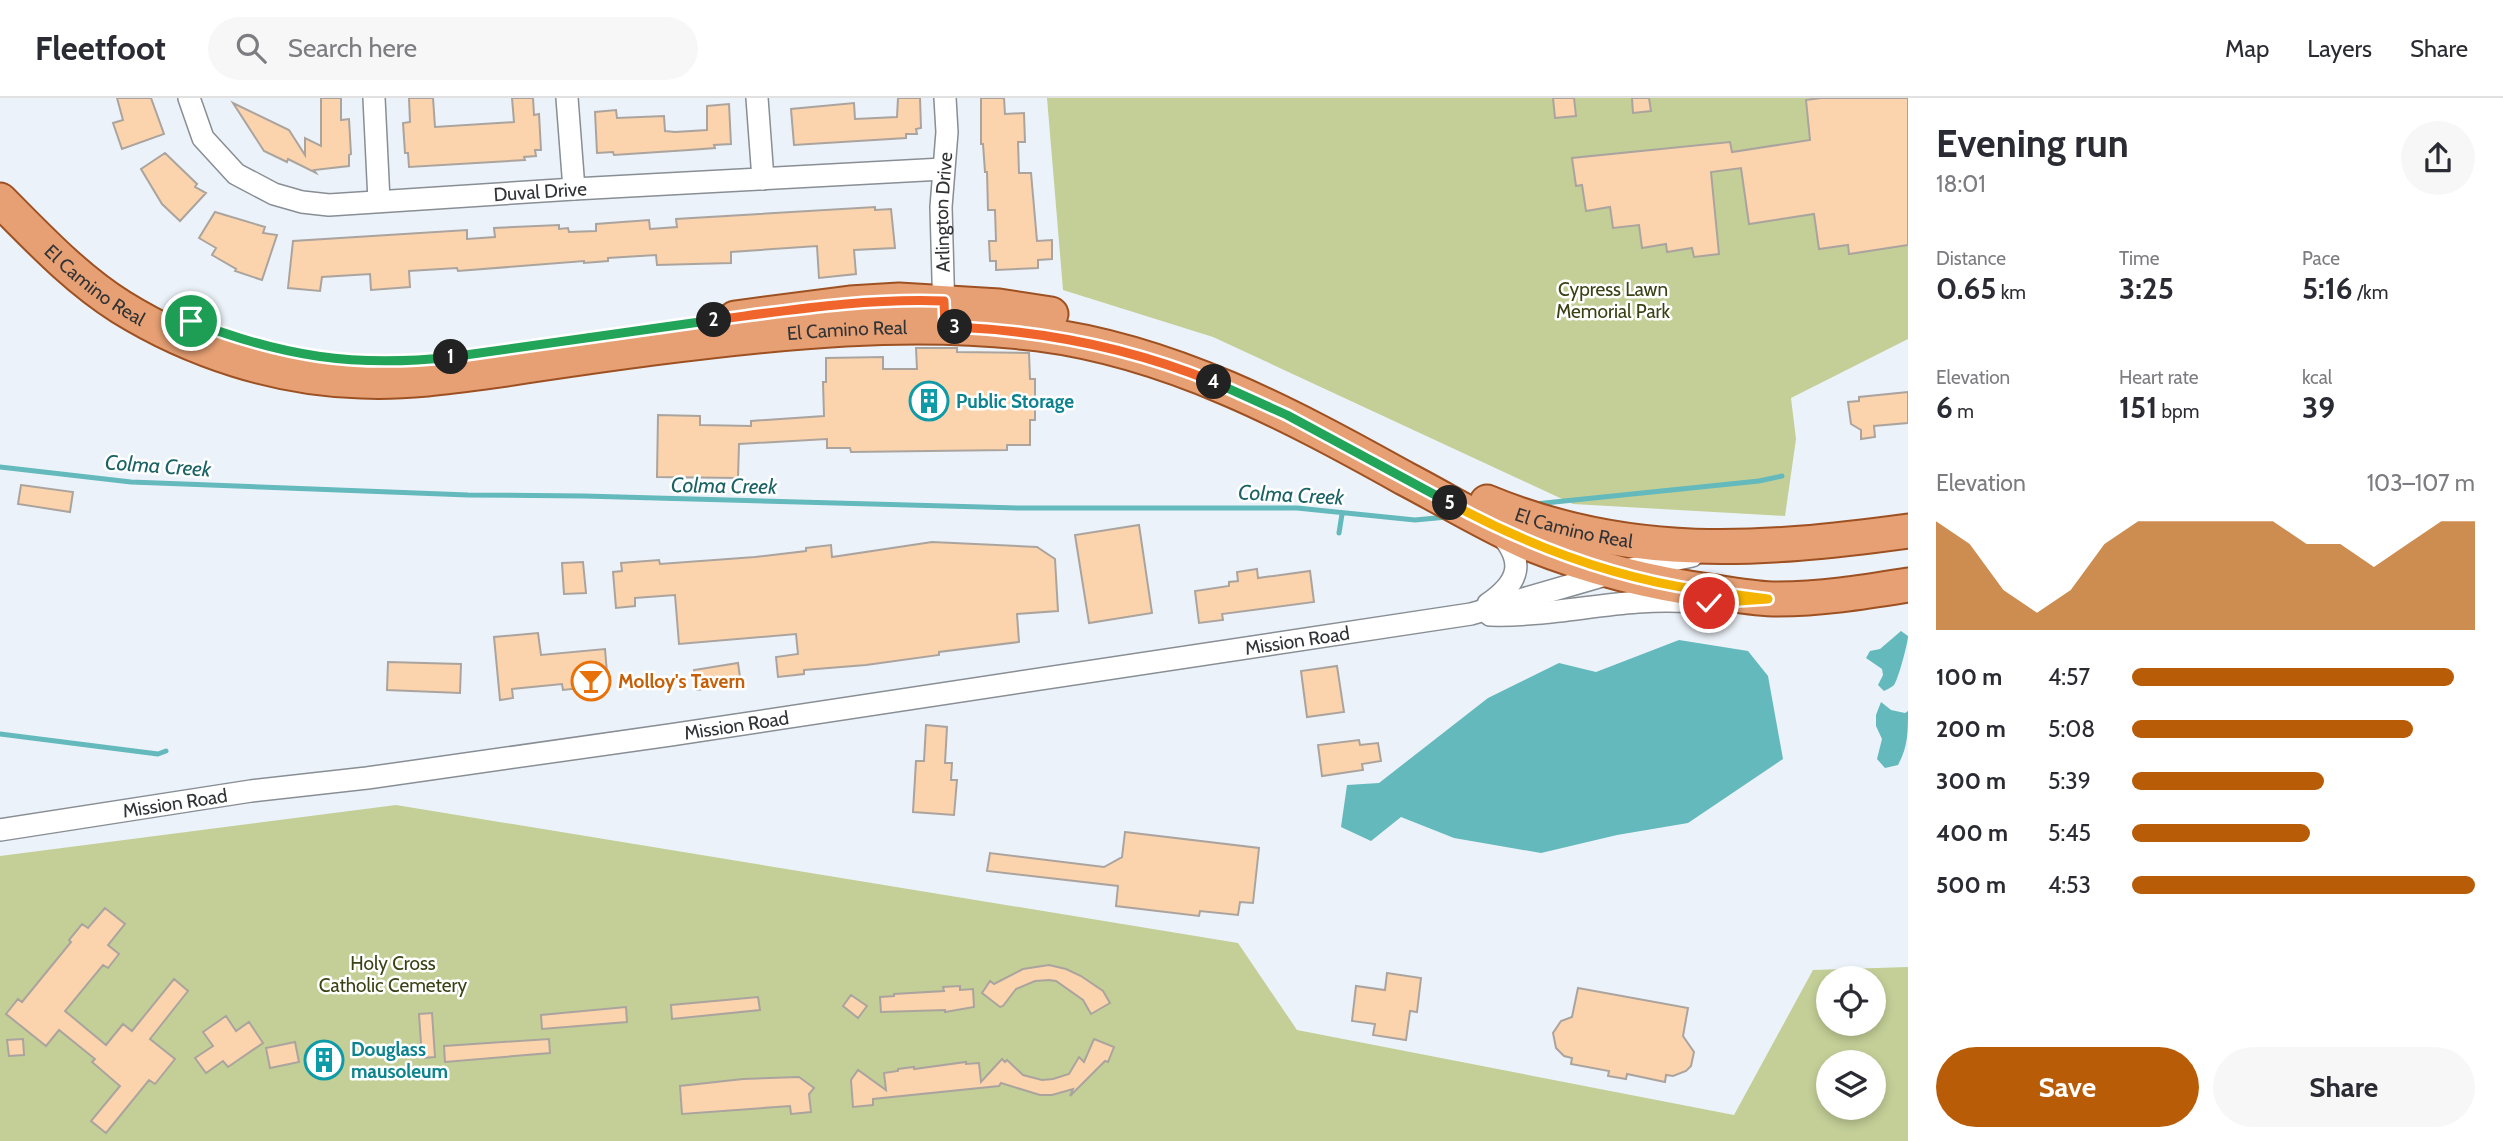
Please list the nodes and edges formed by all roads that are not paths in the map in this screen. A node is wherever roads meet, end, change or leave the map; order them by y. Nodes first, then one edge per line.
1 (189, 98) edge
2 (374, 98) edge
3 (567, 98) edge
4 (757, 98) edge
5 (945, 98) edge
6 (943, 169) junction
7 (0, 173) edge
8 (763, 179) junction
9 (574, 189) junction
10 (0, 200) edge
11 (379, 201) junction
12 (944, 314) junction
13 (1493, 526) junction
14 (1908, 531) edge
15 (1742, 547) junction
16 (1616, 572) junction
17 (1908, 585) edge
18 (1768, 599) junction
19 (1471, 614) junction
20 (0, 830) edge

1 - 11 street, Duval Drive
2 - 11 street
3 - 9 street
4 - 8 street
5 - 6 street, Arlington Drive
6 - 8 street, Duval Drive
6 - 12 street, Arlington Drive
7 - 12 main road, El Camino Real
8 - 9 street, Duval Drive
9 - 11 street, Duval Drive
10 - 12 main road, El Camino Real
12 - 13 main road, El Camino Real
12 - 15 main road, El Camino Real
13 - 16 main road, El Camino Real
13 - 19 street, Mission Road
14 - 15 main road, El Camino Real
15 - 16 street, Mission Road
16 - 18 main road, El Camino Real
16 - 19 street, Mission Road
17 - 18 main road, El Camino Real
18 - 19 street, Mission Road
19 - 20 street, Mission Road

